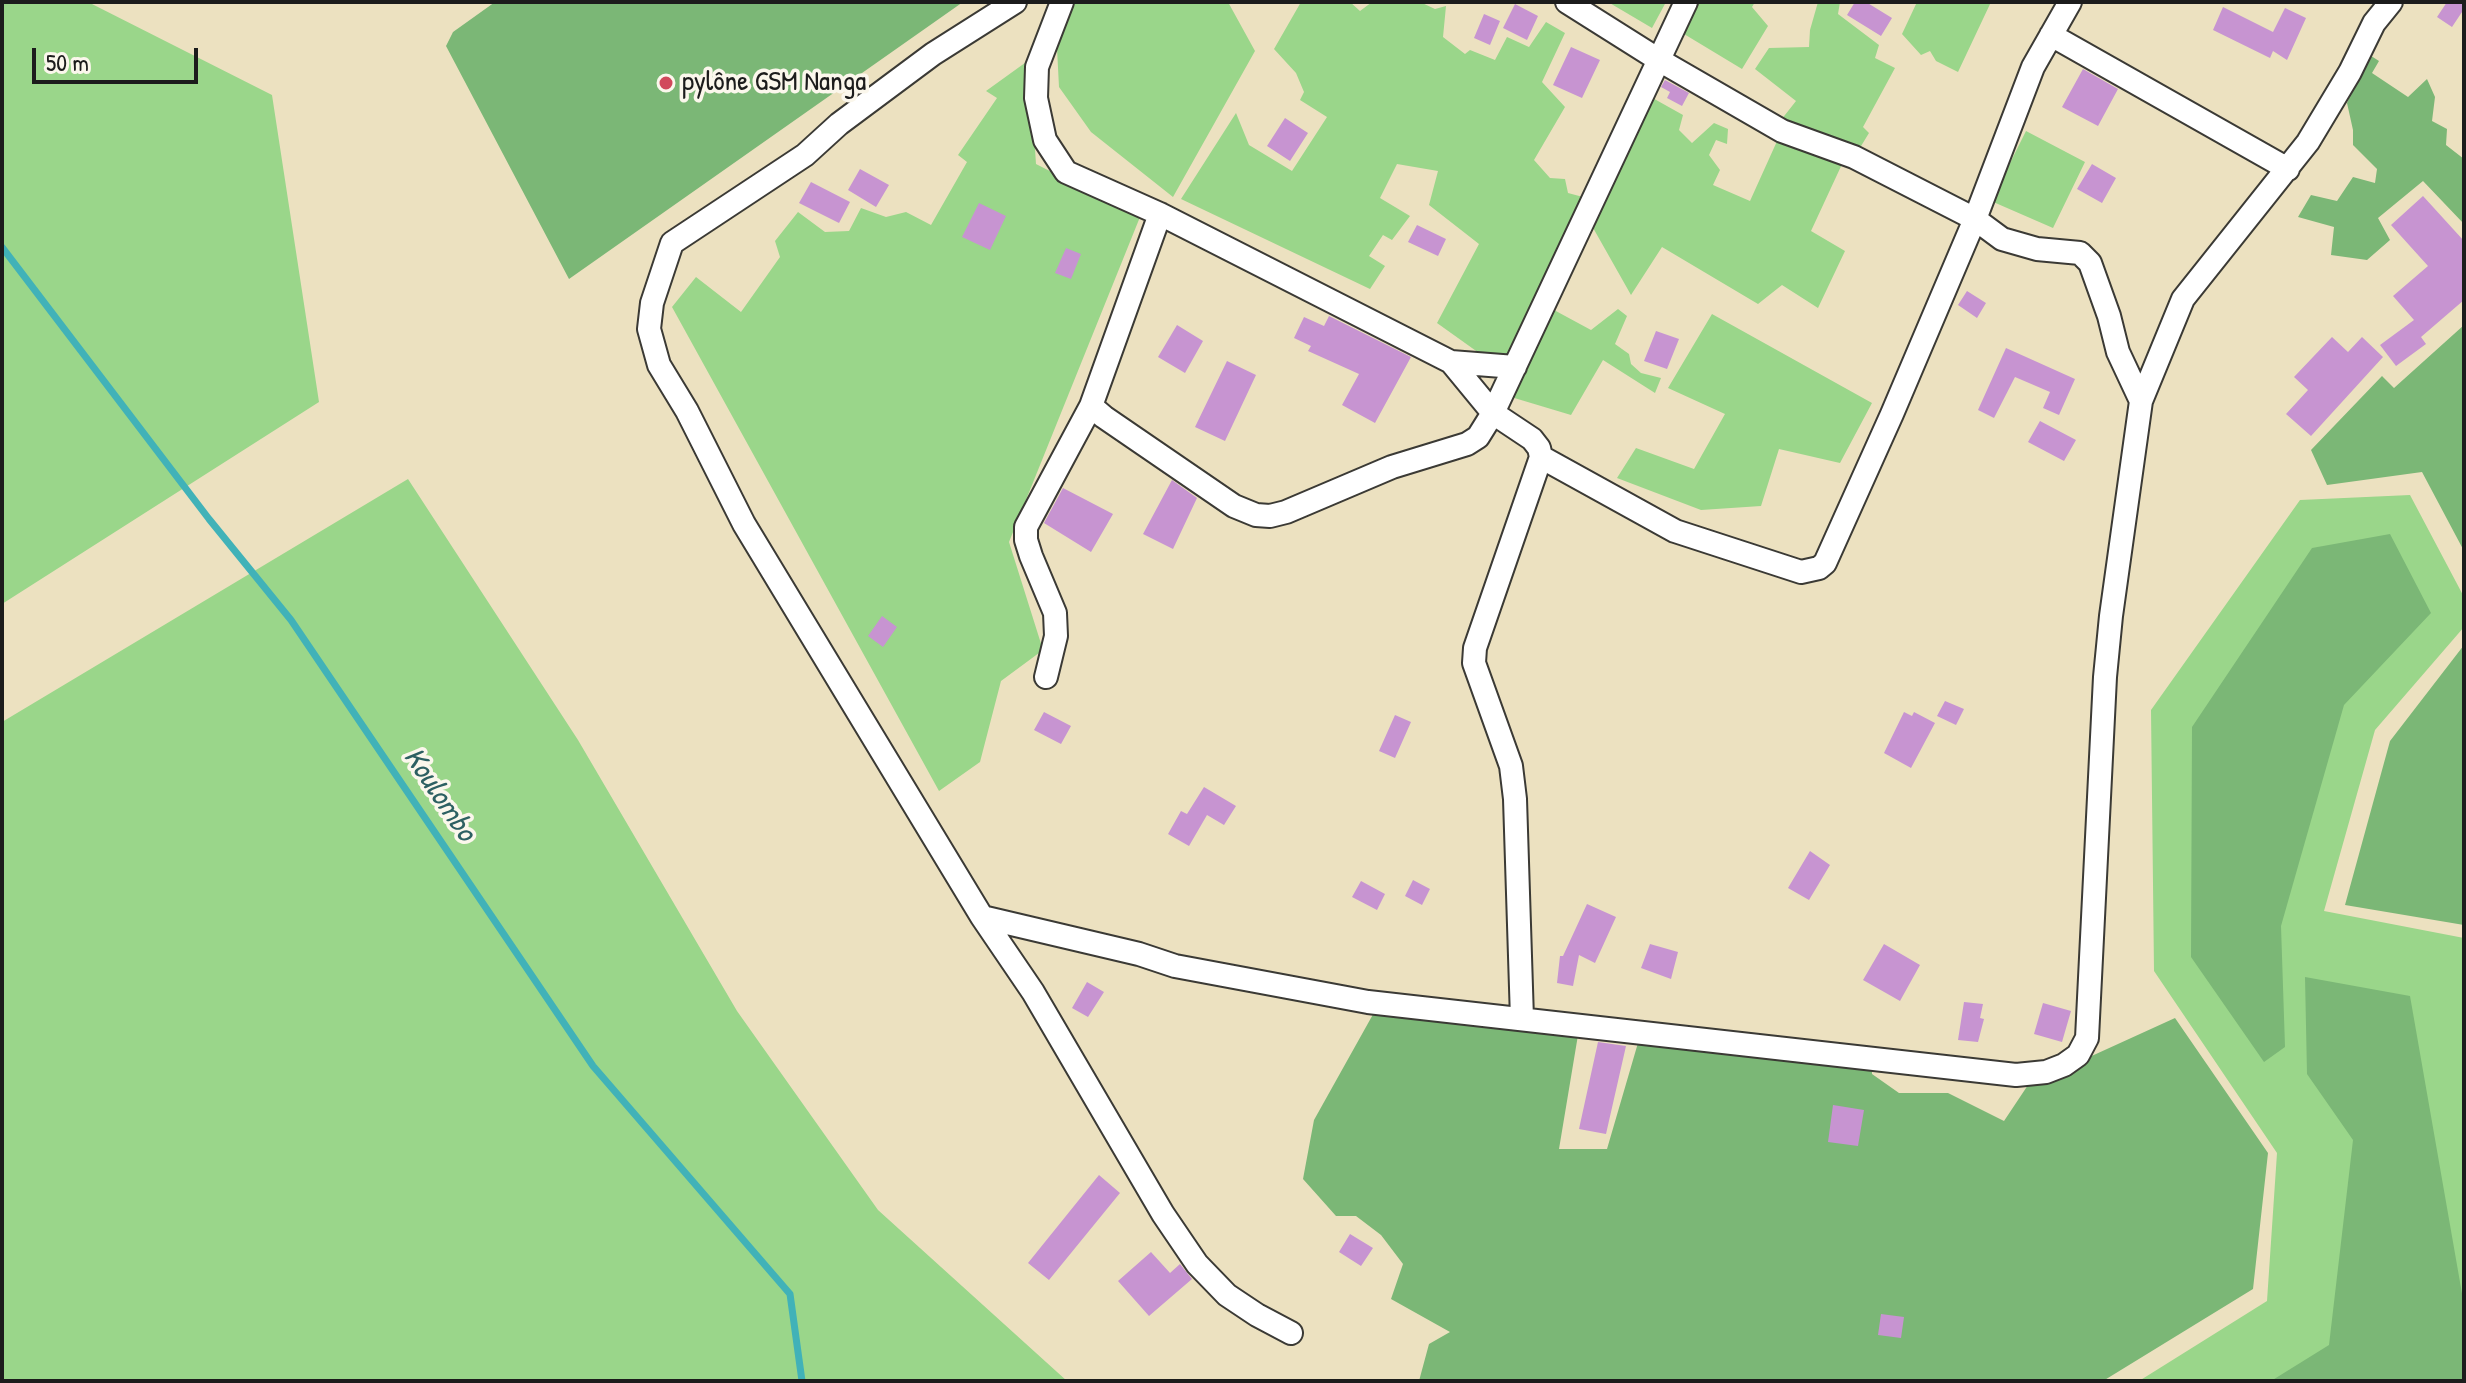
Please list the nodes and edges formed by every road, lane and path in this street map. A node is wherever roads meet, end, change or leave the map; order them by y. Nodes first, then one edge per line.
1 (1015, 2) edge
2 (1062, 2) edge
3 (1567, 2) edge
4 (1686, 2) edge
5 (2070, 2) edge
6 (2380, 5) edge
7 (2051, 35) junction
8 (1659, 60) junction
9 (2288, 169) junction
10 (1160, 214) junction
11 (1975, 219) junction
12 (1451, 362) junction
13 (1515, 367) junction
14 (2141, 401) junction
15 (1091, 406) junction
16 (1493, 413) junction
17 (1541, 457) junction
18 (1046, 677) dead end
19 (982, 917) junction
20 (1522, 1019) junction
21 (1291, 1333) dead end

1 - 19 street
2 - 10 street
3 - 8 street
4 - 8 street
5 - 7 street
6 - 9 street
7 - 9 street
7 - 11 street
8 - 11 street
8 - 13 street
9 - 14 street
10 - 12 street
10 - 15 street
11 - 14 street
11 - 17 street
12 - 13 street
12 - 16 street
13 - 16 street
14 - 20 street
15 - 16 street
15 - 18 street
16 - 17 street
17 - 20 street
19 - 20 street
19 - 21 street

